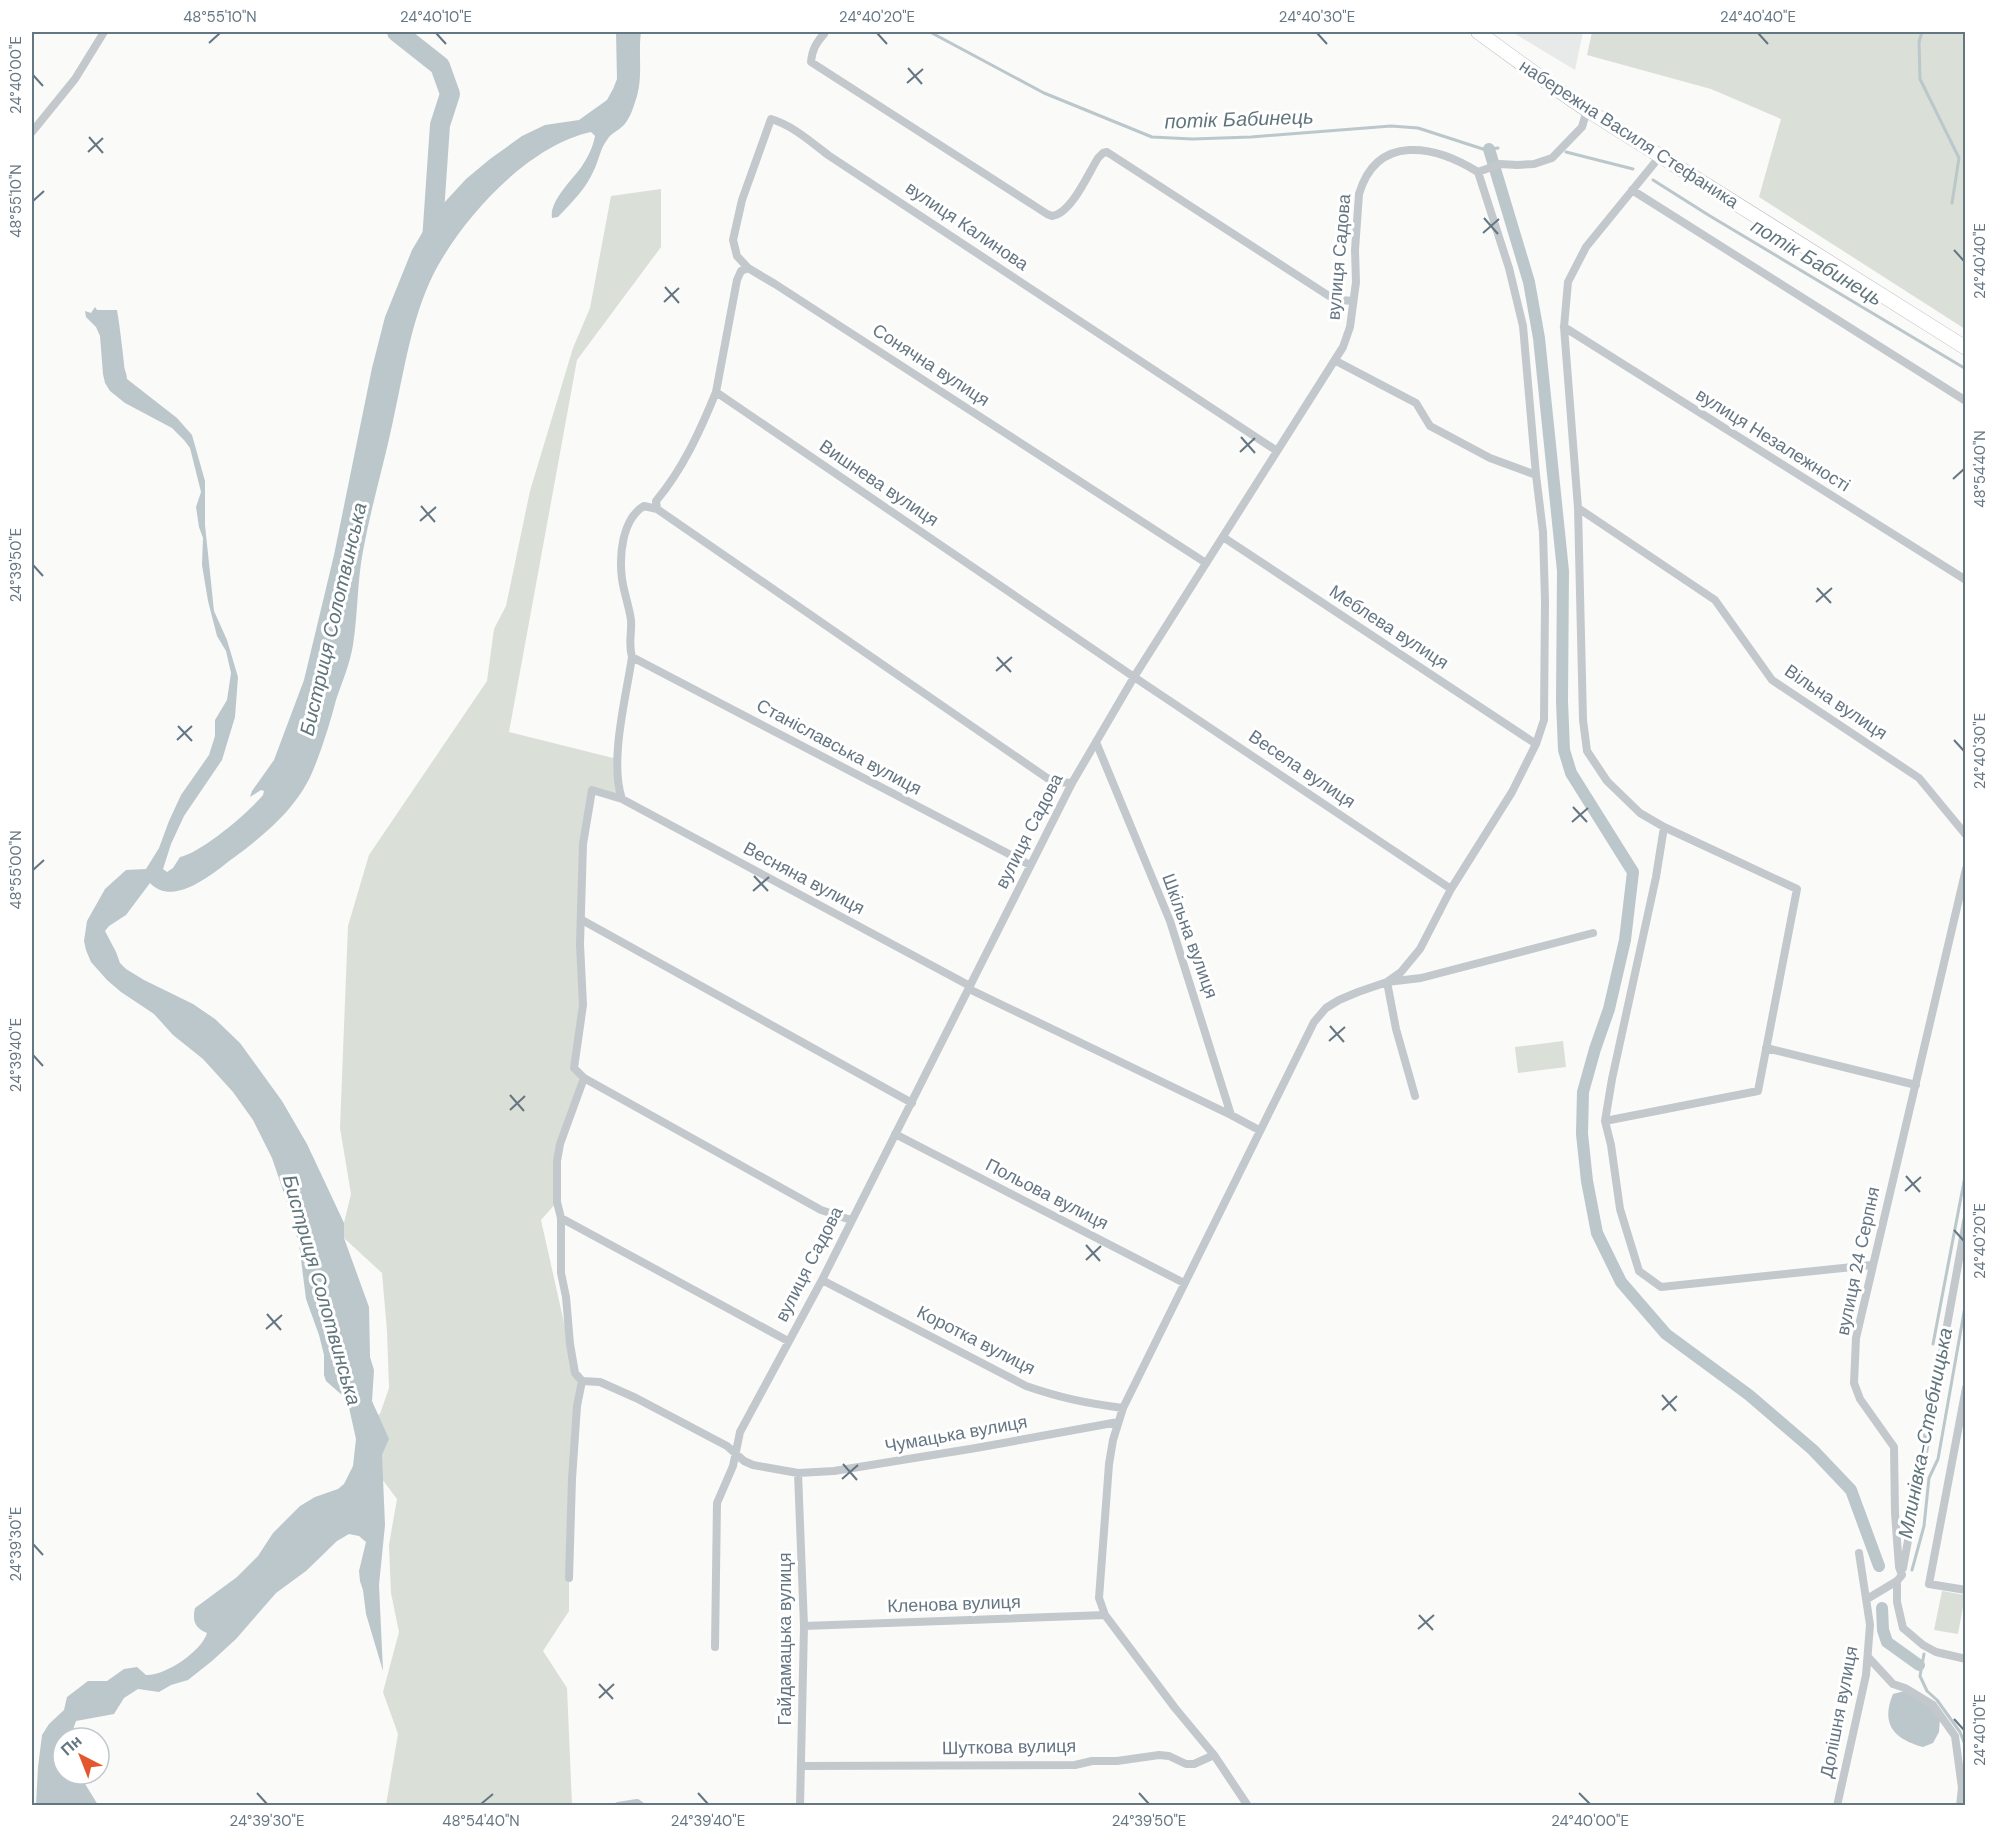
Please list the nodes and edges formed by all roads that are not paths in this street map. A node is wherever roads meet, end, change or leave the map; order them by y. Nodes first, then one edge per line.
1 (104, 32) edge
2 (1478, 32) edge
3 (824, 34) dead end
4 (1587, 110) junction
5 (32, 132) edge
6 (1660, 156) junction
7 (1482, 170) junction
8 (1632, 190) junction
9 (748, 268) junction
10 (1353, 301) junction
11 (1564, 327) junction
12 (1965, 348) edge
13 (1336, 361) junction
14 (716, 392) junction
15 (1965, 401) edge
16 (1277, 451) junction
17 (1536, 475) junction
18 (1578, 508) junction
19 (657, 509) junction
20 (1223, 537) junction
21 (1206, 563) junction
22 (1965, 580) edge
23 (632, 657) junction
24 (1134, 677) junction
25 (1096, 742) junction
26 (1536, 744) junction
27 (1072, 783) junction
28 (622, 799) junction
29 (1664, 827) junction
30 (1965, 835) edge
31 (1030, 865) junction
32 (1965, 869) edge
33 (1451, 889) junction
34 (582, 920) junction
35 (1593, 933) dead end
36 (1387, 982) junction
37 (970, 987) junction
38 (1766, 1048) junction
39 (584, 1078) junction
40 (1916, 1085) junction
41 (1414, 1096) dead end
42 (912, 1103) junction
43 (1231, 1115) junction
44 (1605, 1121) junction
45 (1259, 1130) junction
46 (895, 1134) junction
47 (561, 1218) junction
48 (850, 1220) junction
49 (1965, 1221) edge
50 (1872, 1265) junction
51 (822, 1280) junction
52 (1185, 1283) junction
53 (788, 1341) junction
54 (582, 1381) junction
55 (1965, 1388) edge
56 (1123, 1408) junction
57 (1118, 1422) junction
58 (736, 1453) junction
59 (798, 1473) junction
60 (1859, 1553) dead end
61 (569, 1578) dead end
62 (1899, 1578) junction
63 (1965, 1590) edge
64 (1867, 1599) junction
65 (1105, 1615) junction
66 (804, 1626) junction
67 (715, 1647) dead end
68 (1868, 1657) junction
69 (1965, 1659) edge
70 (1214, 1755) junction
71 (801, 1766) junction
72 (618, 1806) edge
73 (641, 1806) edge
74 (800, 1806) edge
75 (1248, 1806) edge
76 (1837, 1806) edge
77 (1960, 1806) edge

1 - 5 street
2 - 4 main road, набережна Василя Стефаника
3 - 10 street
4 - 6 main road, набережна Василя Стефаника
4 - 7 street
6 - 8 street
6 - 12 main road, набережна Василя Стефаника
7 - 10 street, вулиця Садова
7 - 17 street
8 - 11 street
8 - 15 street
9 - 14 street
9 - 16 street, вулиця Калинова
9 - 21 street, Сонячна вулиця
10 - 13 street, вулиця Садова
11 - 18 street
11 - 22 street, вулиця Незалежності
13 - 16 street, вулиця Садова
13 - 17 street
14 - 19 street
14 - 24 street, Вишнева вулиця
16 - 20 street, вулиця Садова
17 - 26 street
18 - 29 street
18 - 30 street, Вільна вулиця
19 - 23 street
19 - 27 street
20 - 21 street, вулиця Садова
20 - 26 street, Меблева вулиця
21 - 24 street, вулиця Садова
23 - 28 street
23 - 31 street, Станіславська вулиця
24 - 25 street, вулиця Садова
24 - 33 street, Весела вулиця
25 - 27 street, вулиця Садова
25 - 43 street, Шкільна вулиця
26 - 33 street
27 - 31 street, вулиця Садова
28 - 34 street, Весняна вулиця
28 - 37 street, Весняна вулиця
29 - 38 street
29 - 44 street
31 - 37 street, вулиця Садова
32 - 40 street, вулиця 24 Серпня
33 - 36 street
34 - 39 street
34 - 42 street
35 - 36 street
36 - 41 street
36 - 45 street
37 - 42 street, вулиця Садова
37 - 43 street, Весняна вулиця
38 - 40 street
38 - 44 street
39 - 47 street
39 - 48 street
40 - 50 street, вулиця 24 Серпня
42 - 46 street, вулиця Садова
43 - 45 street
44 - 50 street
45 - 52 street
46 - 48 street, вулиця Садова
46 - 52 street, Польова вулиця
47 - 53 street
47 - 54 street
48 - 51 street, вулиця Садова
49 - 62 street
50 - 62 street, вулиця 24 Серпня
51 - 53 street, вулиця Садова
51 - 56 street, Коротка вулиця
52 - 56 street
53 - 58 street, вулиця Садова
54 - 58 street, Чумацька вулиця
54 - 61 street
55 - 63 street
56 - 57 street
57 - 59 street, Чумацька вулиця
57 - 65 street
58 - 59 street, Чумацька вулиця
58 - 67 street, вулиця Садова
59 - 66 street, Гайдамацька вулиця
60 - 64 street, Долішня вулиця
62 - 64 street
62 - 69 street, вулиця 24 Серпня
64 - 68 street, Долішня вулиця
65 - 66 street, Кленова вулиця
65 - 70 street
66 - 71 street, Гайдамацька вулиця
68 - 76 street, Долішня вулиця
68 - 77 street
70 - 71 street, Шуткова вулиця
70 - 75 street
71 - 74 street, Гайдамацька вулиця
72 - 73 street

